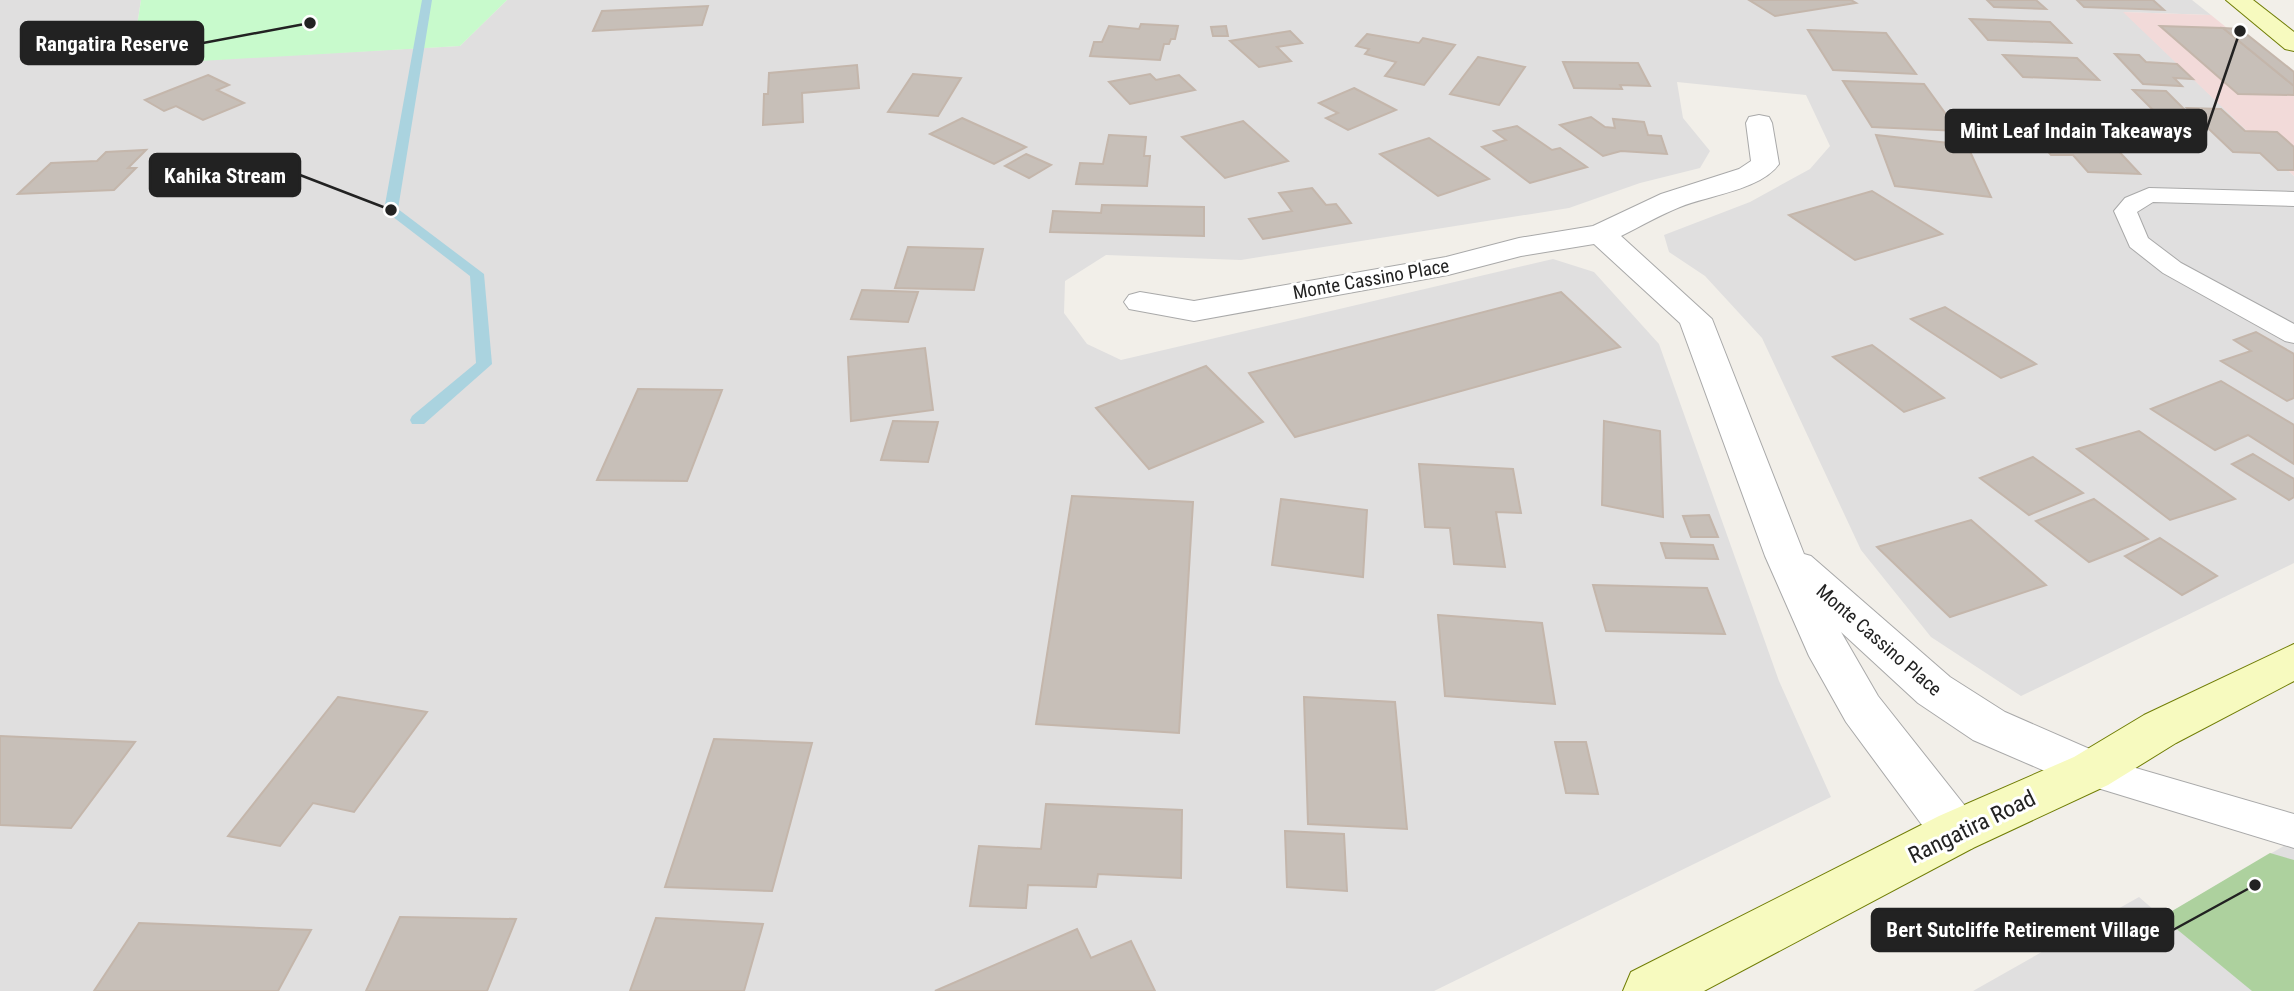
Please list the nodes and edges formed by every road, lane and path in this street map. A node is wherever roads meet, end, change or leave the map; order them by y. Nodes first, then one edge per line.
1 (2238, 0) edge
2 (2294, 44) edge
3 (1759, 123) dead end
4 (2294, 199) edge
5 (1601, 234) junction
6 (1140, 302) dead end
7 (2294, 335) edge
8 (1785, 556) junction
9 (2294, 662) edge
10 (2091, 771) junction
11 (2294, 831) edge
12 (1956, 832) junction
13 (1650, 991) edge

1 - 2 main road
3 - 5 street, Monte Cassino Place
4 - 7 lane
5 - 6 street, Monte Cassino Place
5 - 8 street, Monte Cassino Place
8 - 10 street, Monte Cassino Place
8 - 12 street, Monte Cassino Place
9 - 10 main road, Rangatira Road
10 - 11 lane
10 - 12 main road, Rangatira Road
12 - 13 main road, Rangatira Road

